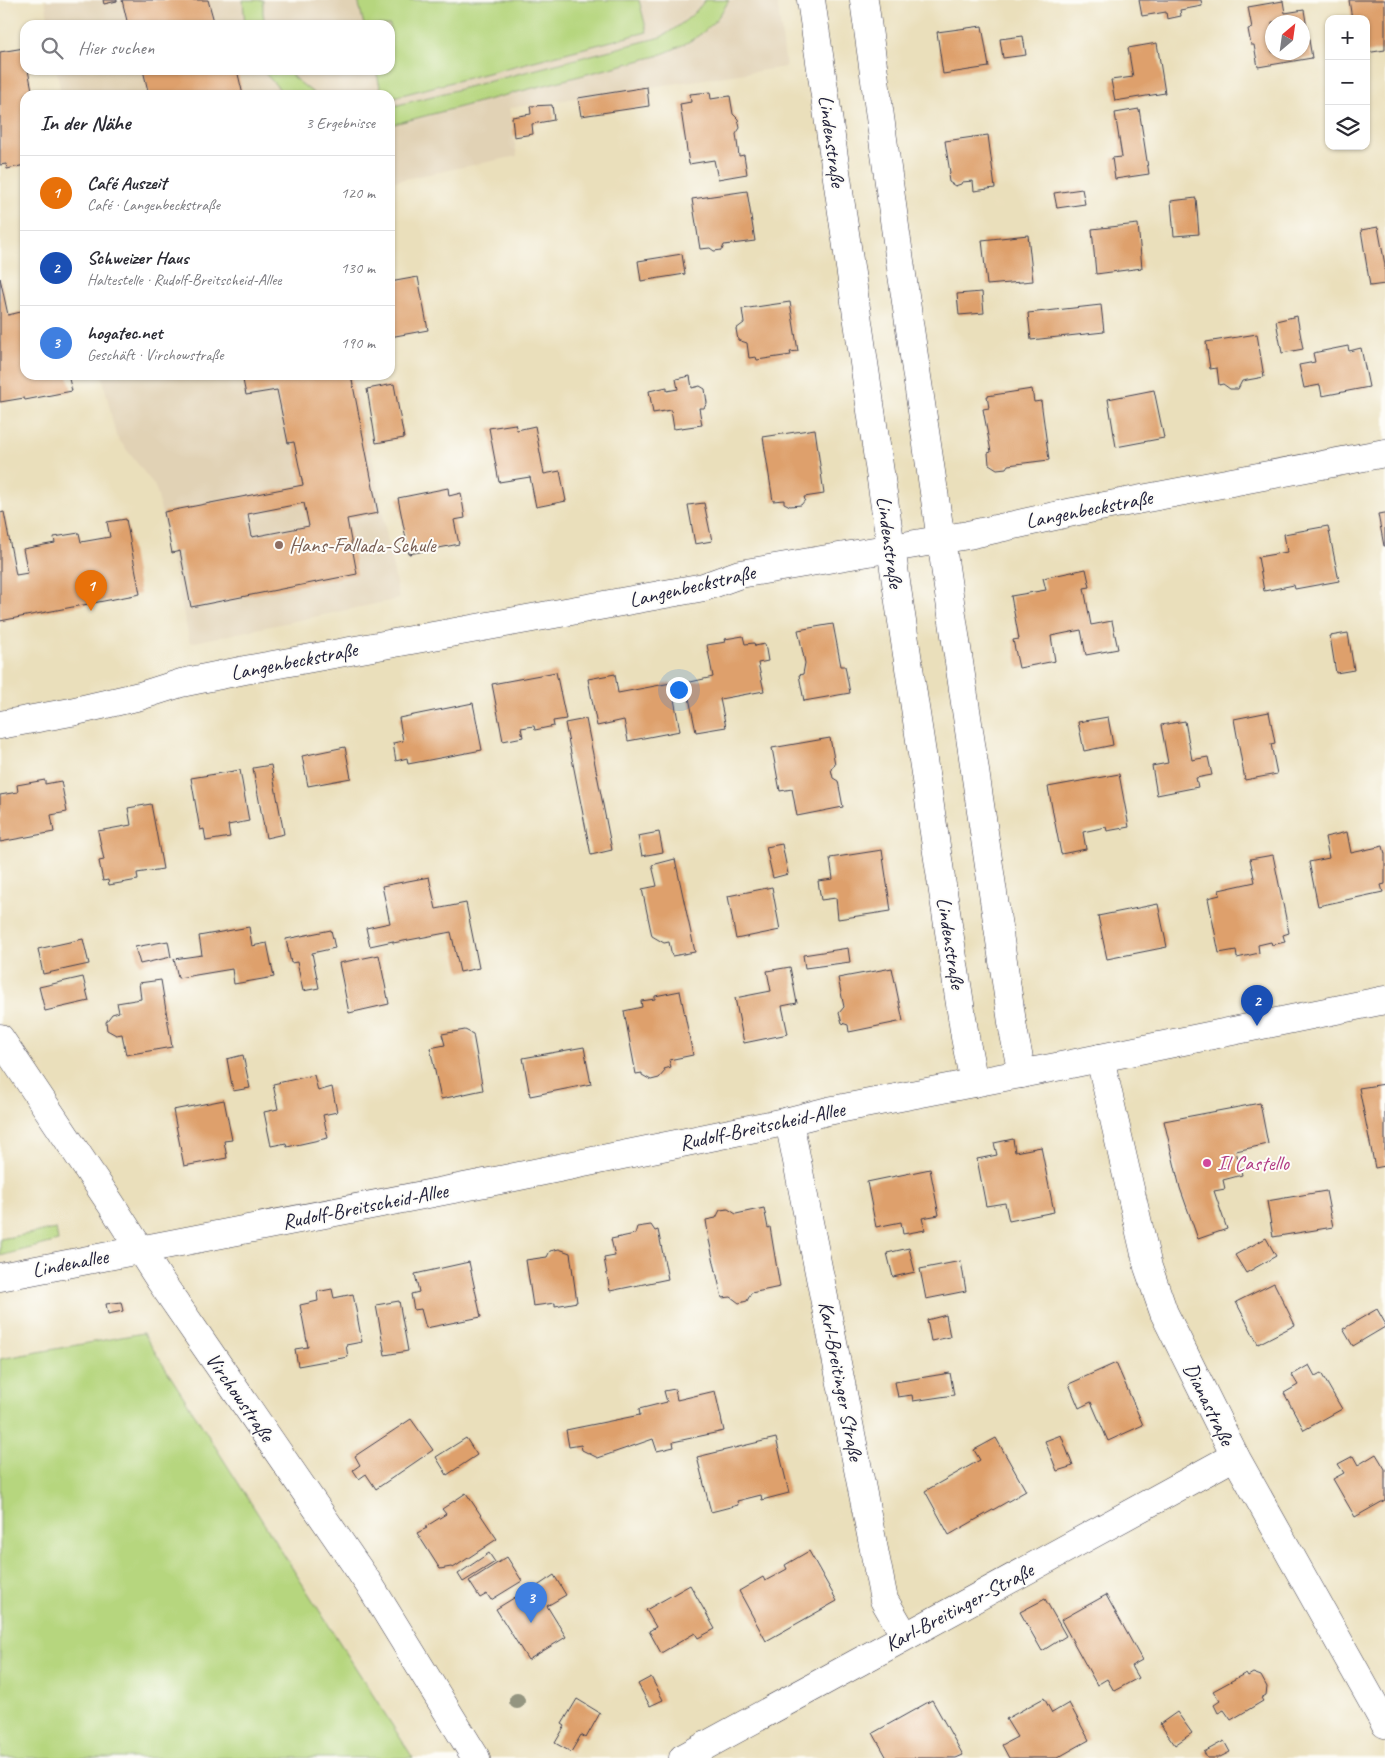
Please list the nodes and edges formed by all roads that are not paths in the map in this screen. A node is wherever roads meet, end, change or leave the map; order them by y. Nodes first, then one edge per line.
1 (811, 0) edge
2 (864, 0) edge
3 (1385, 452) edge
4 (940, 540) junction
5 (891, 548) junction
6 (0, 725) edge
7 (1385, 1000) edge
8 (0, 1038) edge
9 (1100, 1058) junction
10 (1022, 1074) junction
11 (974, 1083) junction
12 (789, 1121) junction
13 (139, 1250) junction
14 (0, 1277) edge
15 (1234, 1456) junction
16 (905, 1636) junction
17 (1385, 1724) edge
18 (476, 1758) edge
19 (683, 1758) edge

1 - 5 street, Lindenstraße
2 - 4 street
3 - 4 street, Langenbeckstraße
4 - 5 street, Langenbeckstraße
4 - 10 street
5 - 6 street, Langenbeckstraße
5 - 11 street, Lindenstraße
7 - 9 street, Rudolf-Breitscheid-Allee
8 - 13 street, Virchowstraße
9 - 10 street, Rudolf-Breitscheid-Allee
9 - 15 street, Dianastraße
10 - 11 street, Rudolf-Breitscheid-Allee
11 - 12 street, Rudolf-Breitscheid-Allee
12 - 13 street, Rudolf-Breitscheid-Allee
12 - 16 street, Karl-Breitinger Straße
13 - 14 street, Lindenallee
13 - 18 street, Virchowstraße
15 - 16 street, Karl-Breitinger-Straße
15 - 17 street, Dianastraße
16 - 19 street, Karl-Breitinger-Straße

